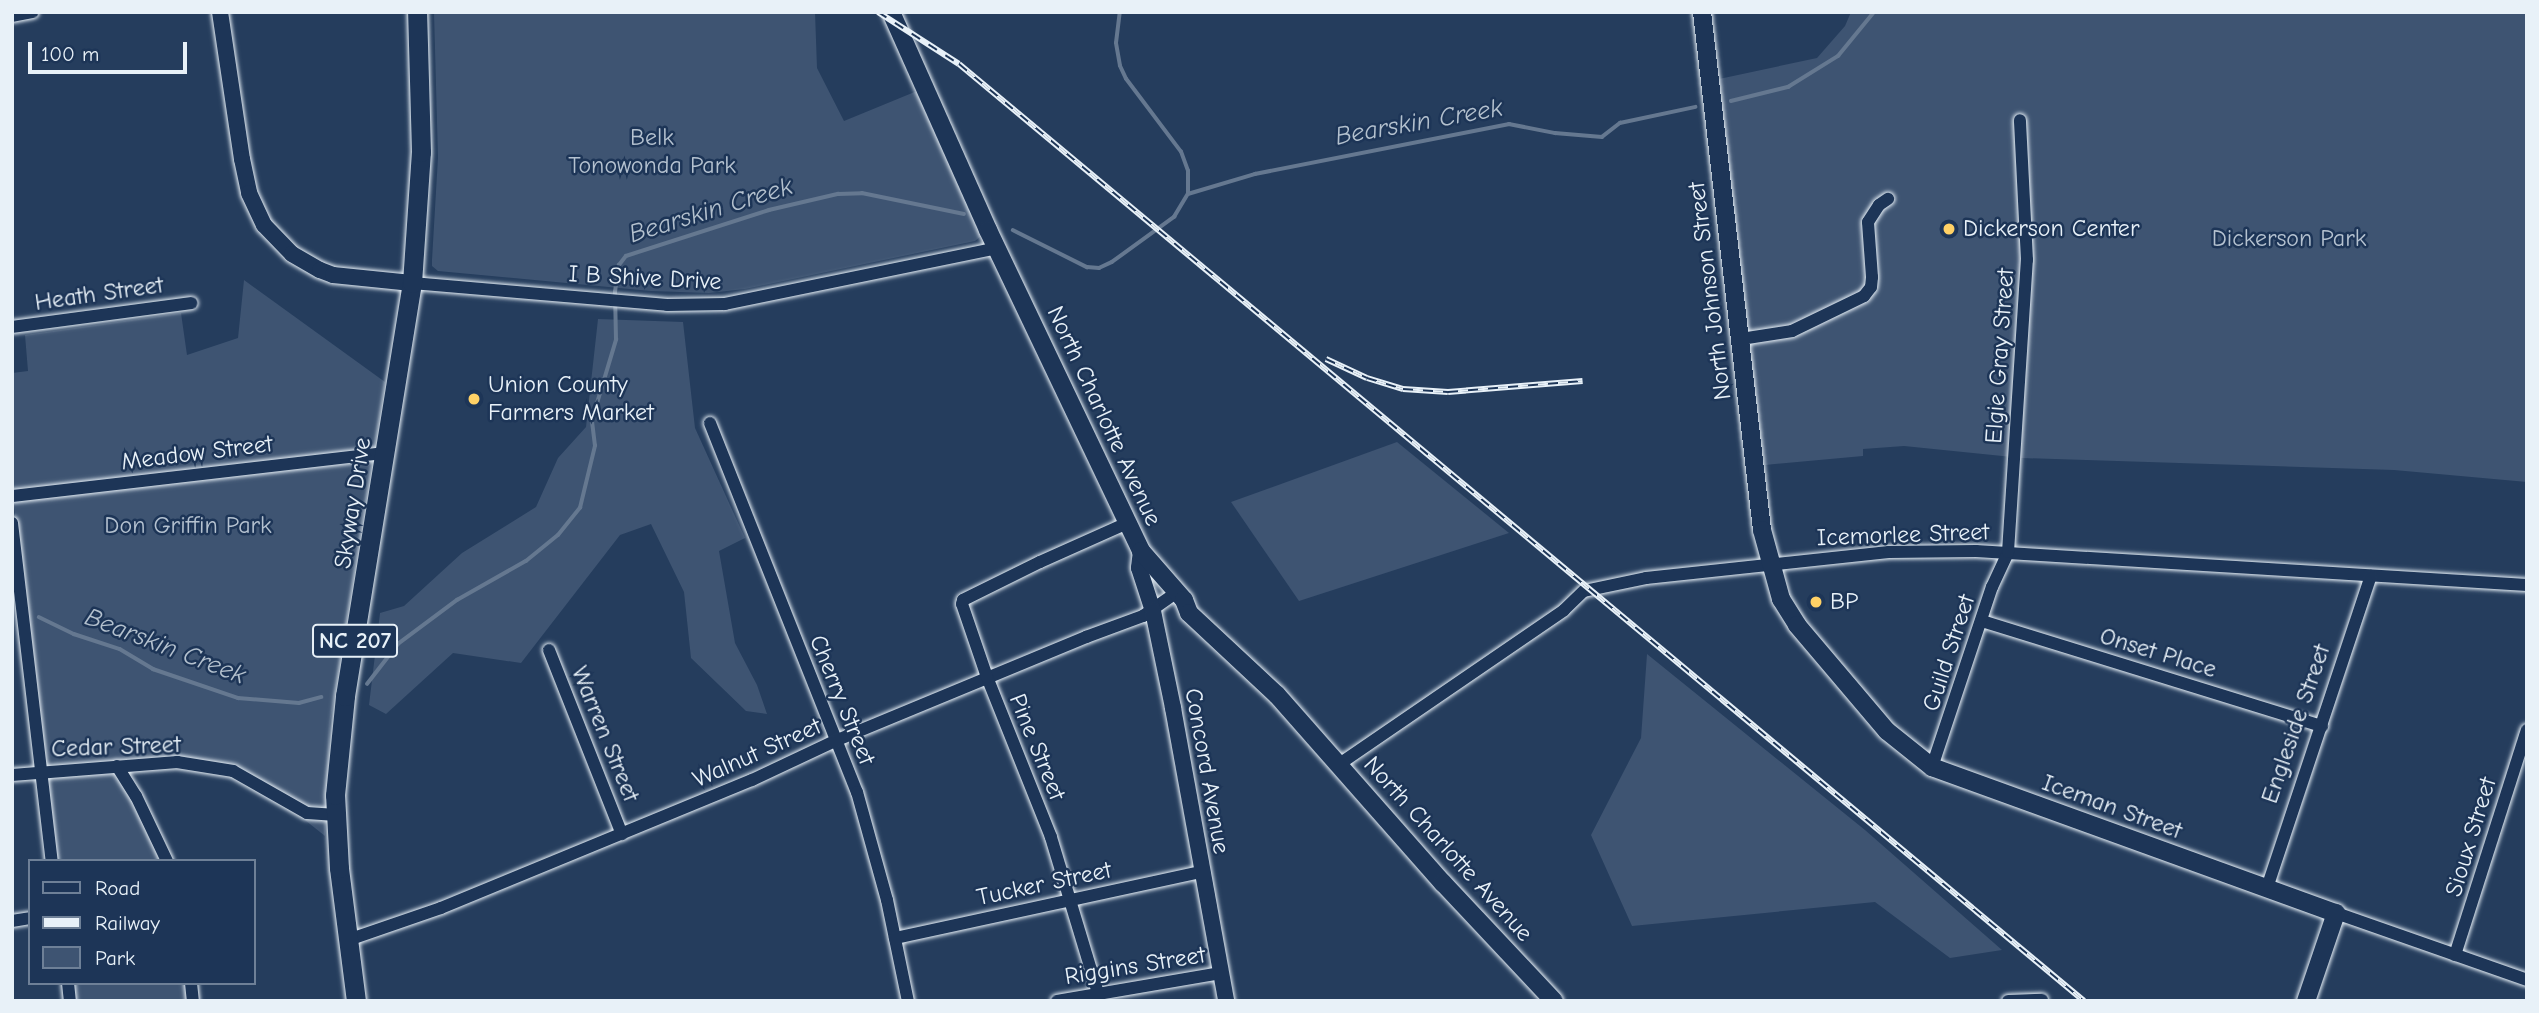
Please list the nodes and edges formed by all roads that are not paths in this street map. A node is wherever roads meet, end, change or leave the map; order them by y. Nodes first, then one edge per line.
1 (33, 12) edge
2 (219, 12) edge
3 (417, 12) edge
4 (891, 12) edge
5 (1702, 12) edge
6 (12, 16) edge
7 (2020, 120) dead end
8 (1888, 199) dead end
9 (997, 248) junction
10 (412, 283) junction
11 (191, 303) dead end
12 (12, 327) edge
13 (1741, 339) junction
14 (710, 423) dead end
15 (387, 453) junction
16 (12, 496) edge
17 (12, 523) edge
18 (1127, 523) junction
19 (1141, 551) junction
20 (2008, 552) junction
21 (1769, 563) junction
22 (2371, 576) junction
23 (2527, 585) edge
24 (1173, 596) junction
25 (1153, 611) junction
26 (1982, 621) junction
27 (549, 650) dead end
28 (987, 677) junction
29 (2322, 726) junction
30 (2527, 730) edge
31 (835, 741) junction
32 (1338, 765) junction
33 (117, 766) junction
34 (1932, 767) junction
35 (41, 771) junction
36 (12, 775) edge
37 (336, 815) junction
38 (622, 834) junction
39 (52, 859) edge
40 (166, 859) edge
41 (1201, 872) junction
42 (2267, 888) junction
43 (1072, 899) junction
44 (2336, 913) junction
45 (895, 938) junction
46 (348, 940) junction
47 (2455, 955) junction
48 (1221, 973) junction
49 (2527, 980) edge
50 (1098, 993) junction
51 (2042, 1000) edge
52 (356, 1001) edge
53 (908, 1001) edge
54 (1057, 1001) edge
55 (1226, 1001) edge
56 (1554, 1001) edge
57 (2008, 1001) edge
58 (2306, 1001) edge

1 - 6 street
2 - 10 street
3 - 10 main road, Skyway Drive / NC 207
4 - 9 main road, North Charlotte Avenue
5 - 13 main road, North Johnson Street
7 - 20 street, Elgie Gray Street
8 - 13 street
9 - 10 street, I B Shive Drive
9 - 18 main road, North Charlotte Avenue
10 - 15 main road, Skyway Drive / NC 207
11 - 12 street, Heath Street
13 - 21 main road, North Johnson Street
14 - 31 street, Cherry Street
15 - 16 street, Meadow Street
15 - 37 main road, Skyway Drive / NC 207
17 - 35 street
18 - 19 main road, North Charlotte Avenue
18 - 28 street, Pine Street
19 - 24 main road, North Charlotte Avenue
19 - 25 street, Concord Avenue
20 - 21 street, Icemorlee Street
20 - 22 street, Icemorlee Street
20 - 26 street, Guild Street
21 - 32 street, Icemorlee Street
21 - 34 main road, Iceman Street
22 - 23 street, Icemorlee Street
22 - 29 street, Engleside Street
24 - 25 street, Walnut Street
24 - 32 main road, North Charlotte Avenue
25 - 28 street, Walnut Street
25 - 41 street, Concord Avenue
26 - 29 street, Onset Place
26 - 34 street, Guild Street
27 - 38 street, Warren Street
28 - 31 street, Walnut Street
28 - 43 street, Pine Street
29 - 42 street, Engleside Street
30 - 47 street, Sioux Street
31 - 38 street, Walnut Street
31 - 45 street, Cherry Street
32 - 56 main road, North Charlotte Avenue
33 - 35 street, Cedar Street
33 - 37 street, Cedar Street
33 - 40 street
34 - 42 main road, Iceman Street
35 - 36 street, Cedar Street
35 - 39 street
37 - 46 main road, Skyway Drive / NC 207
38 - 46 street, Walnut Street
41 - 43 street, Tucker Street
41 - 48 street, Concord Avenue
42 - 44 main road, Iceman Street
43 - 45 street, Tucker Street
43 - 50 street, Pine Street
44 - 47 street, Iceman Street
44 - 58 main road
45 - 53 street, Cherry Street
46 - 52 main road, Skyway Drive / NC 207
47 - 49 street, Iceman Street
48 - 50 street, Riggins Street
48 - 55 street, Concord Avenue
50 - 54 street, Riggins Street
51 - 57 street

